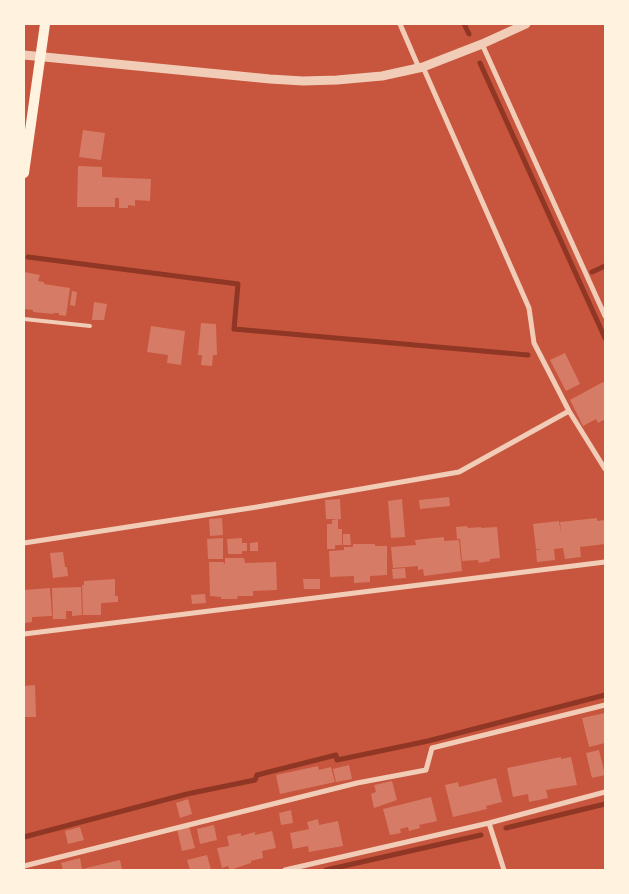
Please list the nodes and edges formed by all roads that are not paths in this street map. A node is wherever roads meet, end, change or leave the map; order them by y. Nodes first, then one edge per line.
1 (45, 24) edge
2 (400, 24) edge
3 (526, 24) edge
4 (482, 44) junction
5 (24, 55) edge
6 (41, 57) junction
7 (421, 67) junction
8 (24, 173) edge
9 (605, 316) edge
10 (24, 319) edge
11 (90, 326) dead end
12 (569, 411) junction
13 (605, 469) edge
14 (24, 543) edge
15 (605, 562) edge
16 (24, 634) edge
17 (605, 705) edge
18 (605, 792) edge
19 (489, 823) junction
20 (24, 866) edge
21 (285, 870) edge
22 (504, 870) edge

1 - 6 main road
2 - 7 street
3 - 4 street
4 - 7 street
4 - 9 street
5 - 6 street
6 - 7 street
6 - 8 main road
7 - 12 street
10 - 11 lane
12 - 13 street
12 - 14 street
15 - 16 street
17 - 20 street
18 - 19 street
19 - 21 street
19 - 22 street

